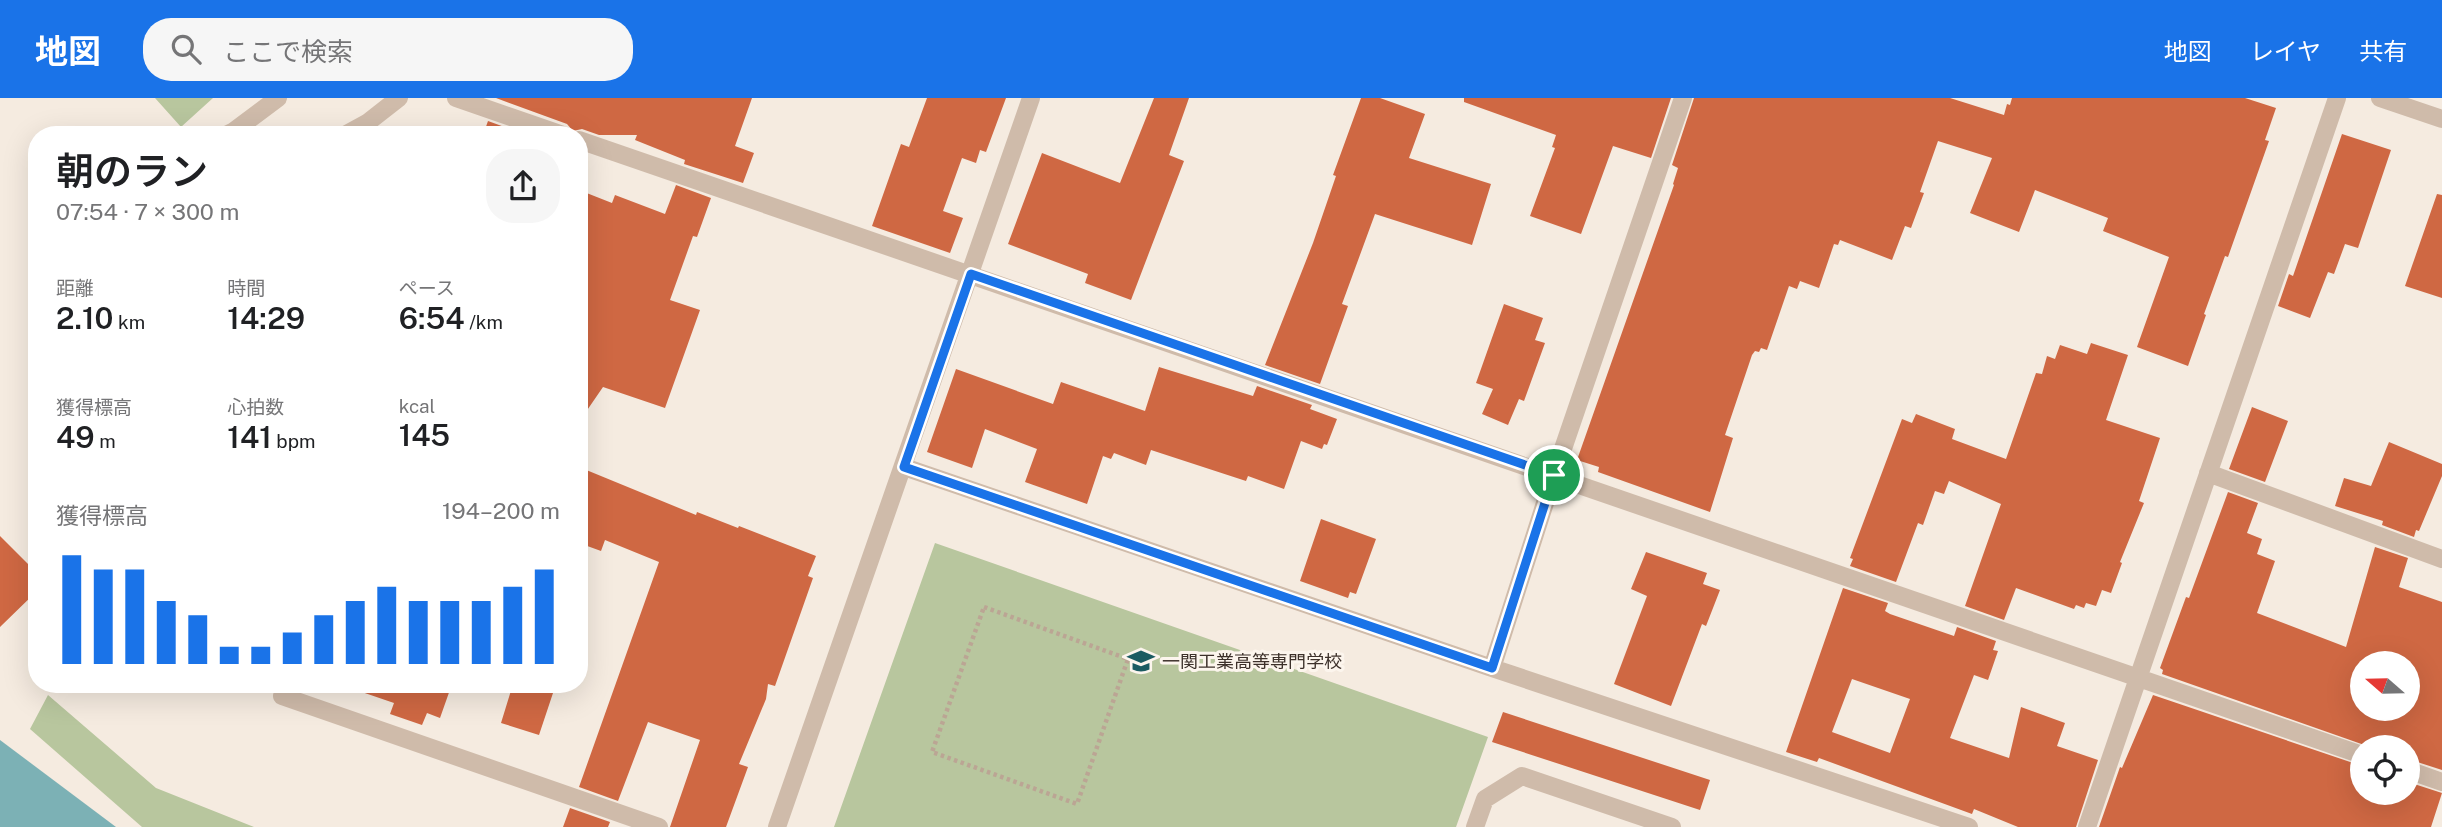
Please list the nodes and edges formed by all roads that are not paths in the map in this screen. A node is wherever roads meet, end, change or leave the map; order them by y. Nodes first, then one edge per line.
1 (278, 98) edge
2 (399, 98) edge
3 (456, 98) edge
4 (1031, 98) edge
5 (1684, 98) edge
6 (2337, 98) edge
7 (2380, 98) edge
8 (2442, 120) edge
9 (241, 126) edge
10 (362, 126) edge
11 (538, 126) edge
12 (588, 143) edge
13 (971, 274) junction
14 (904, 467) junction
15 (2208, 473) junction
16 (1554, 475) junction
17 (2442, 559) edge
18 (1492, 668) junction
19 (2138, 677) junction
20 (282, 696) dead end
21 (2350, 751) edge
22 (2420, 775) edge
23 (2442, 782) edge
24 (659, 827) edge
25 (777, 827) edge
26 (1475, 827) edge
27 (1672, 827) edge
28 (1969, 827) edge
29 (2087, 827) edge

1 - 9 street
2 - 10 street
3 - 11 street
4 - 13 street
5 - 16 street
6 - 15 street
7 - 8 street
12 - 13 street
13 - 14 street
13 - 16 street
14 - 18 street
14 - 25 street
15 - 17 street
15 - 19 street
16 - 18 street
16 - 19 street
18 - 28 street
19 - 21 street
19 - 29 street
20 - 24 street
22 - 23 street
26 - 27 street

